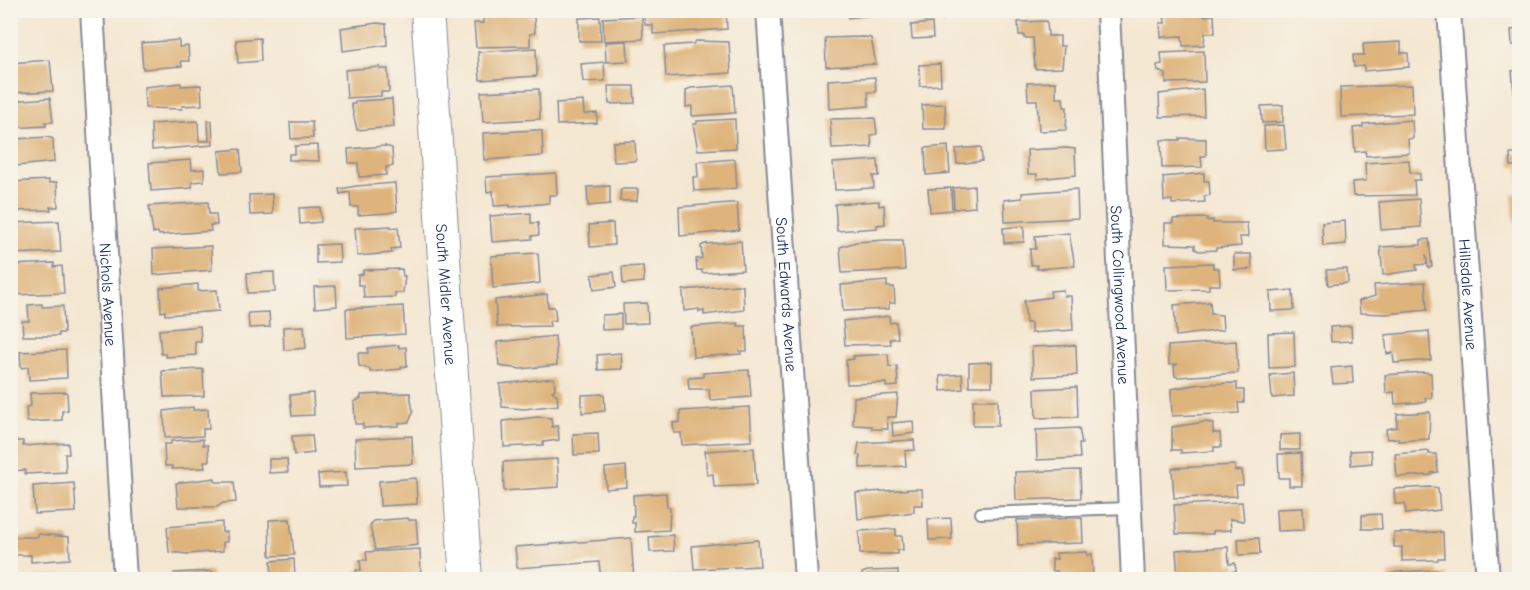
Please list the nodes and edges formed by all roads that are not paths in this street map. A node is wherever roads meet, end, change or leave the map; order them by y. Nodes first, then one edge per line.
1 (92, 10) edge
2 (427, 10) edge
3 (768, 10) edge
4 (1108, 10) edge
5 (1449, 10) edge
6 (1130, 508) junction
7 (981, 513) dead end
8 (125, 579) edge
9 (466, 579) edge
10 (806, 579) edge
11 (1133, 579) edge
12 (1488, 579) edge

1 - 8 street, Nichols Avenue
2 - 9 main road, South Midler Avenue
3 - 10 street, South Edwards Avenue
4 - 6 street, South Collingwood Avenue
5 - 12 street, Hillsdale Avenue
6 - 7 lane
6 - 11 street, South Collingwood Avenue

